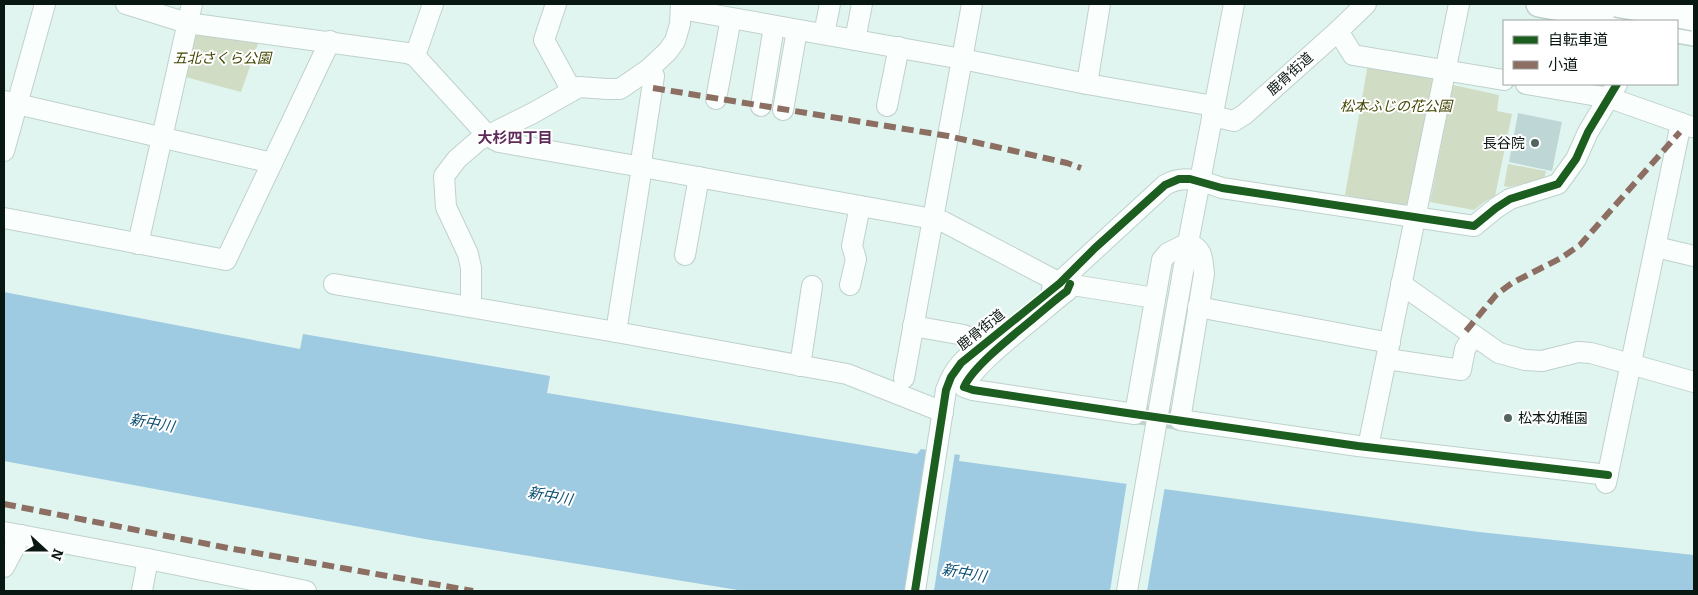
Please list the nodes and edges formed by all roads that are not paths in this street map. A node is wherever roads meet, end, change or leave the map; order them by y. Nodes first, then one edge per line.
1 (45, 4) edge
2 (126, 4) edge
3 (432, 4) edge
4 (556, 4) edge
5 (830, 4) edge
6 (862, 4) edge
7 (972, 4) edge
8 (1100, 4) edge
9 (1234, 4) edge
10 (1366, 4) edge
11 (1458, 4) edge
12 (1539, 4) edge
13 (1616, 4) edge
14 (1661, 4) edge
15 (680, 5) edge
16 (190, 13) edge
17 (730, 18) junction
18 (1694, 18) edge
19 (1625, 20) edge
20 (1651, 20) edge
21 (774, 26) junction
22 (798, 30) junction
23 (1678, 30) edge
24 (1338, 31) junction
25 (1694, 32) edge
26 (824, 34) junction
27 (855, 40) junction
28 (330, 41) junction
29 (899, 48) junction
30 (414, 56) junction
31 (962, 59) junction
32 (649, 69) junction
33 (1445, 70) junction
34 (1503, 80) edge
35 (1087, 84) junction
36 (1538, 85) edge
37 (572, 91) junction
38 (1613, 91) edge
39 (716, 99) dead end
40 (10, 103) edge
41 (761, 106) dead end
42 (887, 106) dead end
43 (783, 110) dead end
44 (1213, 111) junction
45 (1688, 125) edge
46 (488, 136) junction
47 (161, 137) junction
48 (4, 150) edge
49 (272, 163) junction
50 (642, 167) junction
51 (698, 177) junction
52 (1200, 181) junction
53 (860, 206) junction
54 (4, 218) edge
55 (1414, 218) junction
56 (933, 219) junction
57 (1188, 243) junction
58 (138, 244) junction
59 (1656, 248) junction
60 (685, 255) dead end
61 (1694, 256) edge
62 (1065, 283) junction
63 (334, 284) dead end
64 (1402, 284) junction
65 (850, 285) dead end
66 (812, 286) dead end
67 (1155, 298) junction
68 (471, 307) junction
69 (1198, 307) junction
70 (913, 326) junction
71 (616, 332) junction
72 (964, 335) dead end
73 (1473, 336) junction
74 (1388, 351) junction
75 (1631, 363) junction
76 (800, 366) junction
77 (904, 378) dead end
78 (1694, 382) edge
79 (942, 418) junction
80 (1368, 447) junction
81 (12, 534) edge
82 (148, 559) junction
83 (4, 567) edge
84 (221, 583) edge
85 (142, 591) edge
86 (306, 591) edge
87 (916, 591) edge
88 (1127, 591) edge

1 - 40 street
2 - 16 street
3 - 30 street
4 - 37 street
5 - 26 street
6 - 27 street
7 - 31 street
8 - 35 street
9 - 44 street
10 - 24 street, 鹿骨街道
11 - 33 street
12 - 19 main road
13 - 18 main road, bridge
14 - 20 street
15 - 17 street, 鹿骨街道
15 - 32 street
16 - 28 street
16 - 47 street
17 - 21 street, 鹿骨街道
17 - 39 street
21 - 22 street, 鹿骨街道
21 - 41 street
22 - 26 street, 鹿骨街道
22 - 43 street
23 - 25 main road
24 - 33 street
24 - 44 street, 鹿骨街道
26 - 27 street, 鹿骨街道
27 - 29 street, 鹿骨街道
28 - 30 street
28 - 49 street
29 - 31 street, 鹿骨街道
29 - 42 street
30 - 46 street
31 - 35 street, 鹿骨街道
31 - 56 street
32 - 37 street
32 - 50 street
33 - 34 street
33 - 55 street
35 - 44 street, 鹿骨街道
36 - 38 street
37 - 46 street
38 - 45 street
38 - 55 street, 鹿骨街道
40 - 47 street
40 - 48 street
44 - 52 street
45 - 59 street
46 - 50 street
46 - 68 street
47 - 49 street
47 - 58 street
49 - 58 street
50 - 51 street
50 - 71 street
51 - 53 street
51 - 60 street
52 - 55 street, 鹿骨街道
52 - 57 street
52 - 62 street, 鹿骨街道
53 - 56 street
53 - 65 street
54 - 58 street
55 - 64 street
56 - 62 street
56 - 70 street
57 - 67 street
57 - 69 street
57 - 88 street
59 - 61 street
59 - 75 street
62 - 67 street
62 - 67 street
62 - 79 street, 鹿骨街道
63 - 68 street
64 - 73 street
64 - 74 street
66 - 76 street
68 - 71 street
69 - 74 street
69 - 80 street
70 - 72 street
70 - 77 street
71 - 76 street
73 - 74 street
73 - 75 street
74 - 80 street
75 - 78 street
75 - 80 street
76 - 79 street
79 - 87 street, 鹿骨街道
81 - 82 street
81 - 83 street
82 - 84 street
82 - 85 street
84 - 86 street

